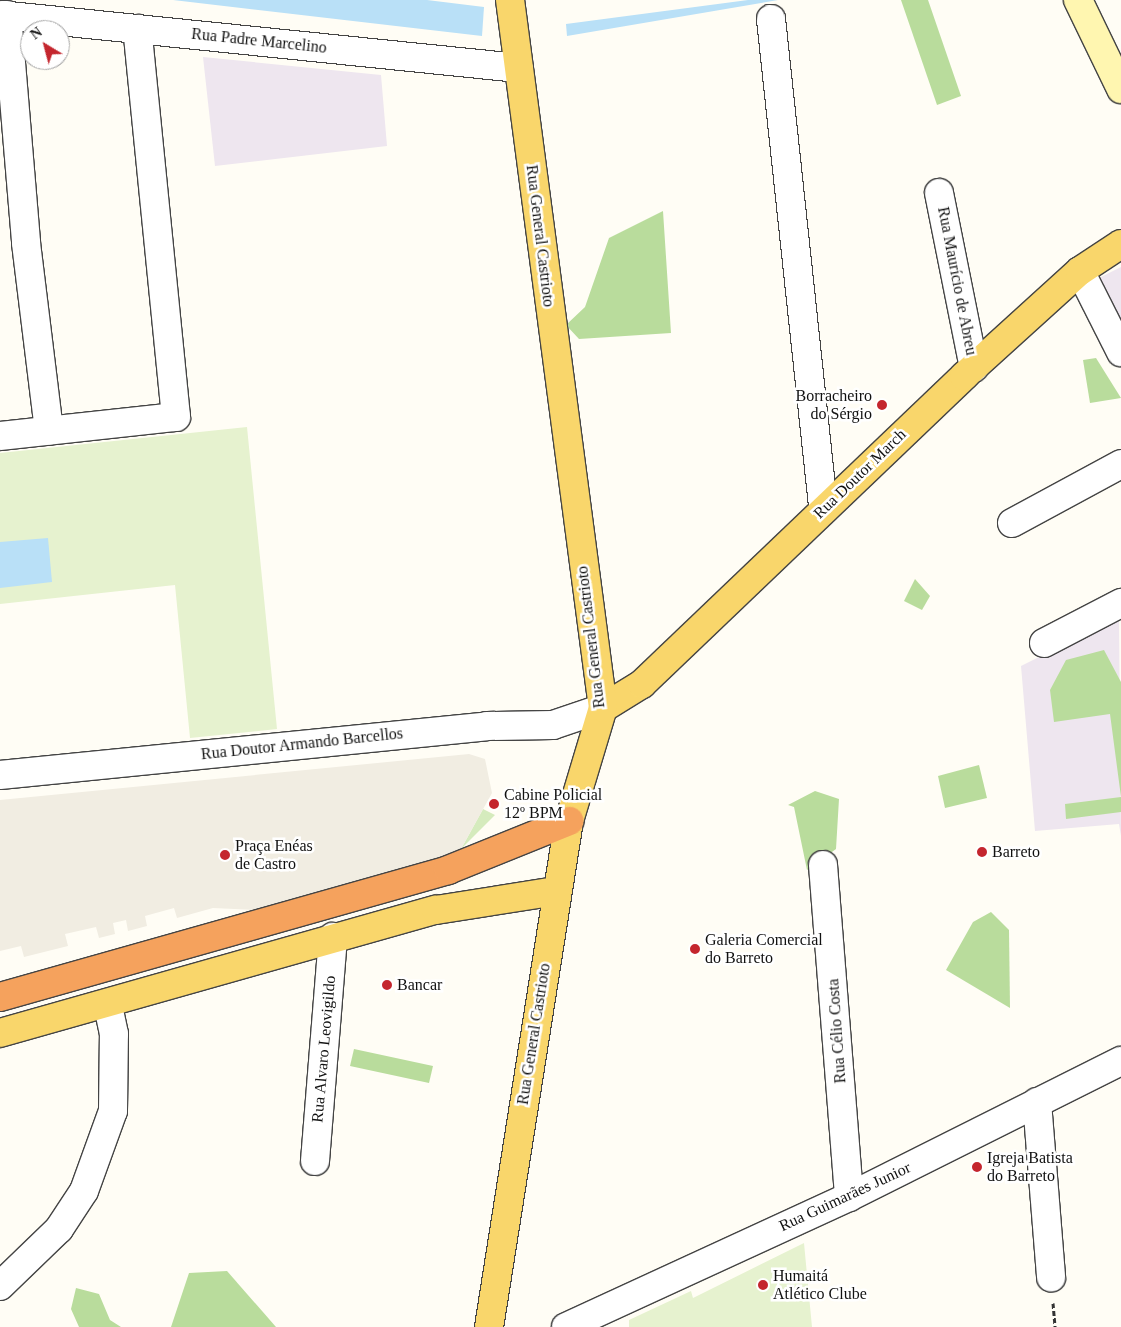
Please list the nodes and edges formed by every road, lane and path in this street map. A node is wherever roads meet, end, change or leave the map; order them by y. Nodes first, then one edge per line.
1 (510, 0) edge
2 (1078, 0) edge
3 (3, 15) edge
4 (771, 18) dead end
5 (137, 29) junction
6 (518, 68) junction
7 (1121, 89) edge
8 (940, 193) dead end
9 (1121, 244) edge
10 (1080, 271) junction
11 (1121, 352) edge
12 (974, 368) junction
13 (49, 431) junction
14 (0, 436) edge
15 (1121, 464) edge
16 (823, 509) junction
17 (1012, 523) dead end
18 (1121, 603) edge
19 (1044, 643) dead end
20 (602, 708) junction
21 (0, 775) edge
22 (569, 822) junction
23 (823, 866) dead end
24 (556, 891) junction
25 (333, 937) junction
26 (0, 997) edge
27 (108, 1005) junction
28 (0, 1033) edge
29 (1121, 1062) edge
30 (1038, 1102) junction
31 (315, 1161) dead end
32 (849, 1197) junction
33 (1051, 1278) dead end
34 (0, 1286) edge
35 (489, 1327) edge
36 (566, 1327) edge

1 - 6 main road, Rua General Castrioto
2 - 7 street
3 - 5 street, Rua Padre Marcelino
3 - 13 street
4 - 16 street
5 - 6 street, Rua Padre Marcelino
5 - 13 street
6 - 20 main road, Rua General Castrioto
8 - 12 street, Rua Maurício de Abreu
9 - 10 main road, Rua Doutor March
10 - 11 street
10 - 12 main road, Rua Doutor March
12 - 16 main road, Rua Doutor March
13 - 14 street
15 - 17 street
16 - 20 main road, Rua Doutor March
18 - 19 street
20 - 21 street, Rua Doutor Armando Barcellos
20 - 22 main road, Rua General Castrioto
22 - 24 main road, Rua General Castrioto
22 - 26 highway
23 - 32 street, Rua Célio Costa
24 - 25 main road
24 - 35 main road, Rua General Castrioto
25 - 27 main road
25 - 31 street, Rua Alvaro Leovigildo
27 - 28 main road
27 - 34 street
29 - 30 street, Rua Guimarães Junior
30 - 32 street, Rua Guimarães Junior
30 - 33 street
32 - 36 street, Rua Guimarães Junior

